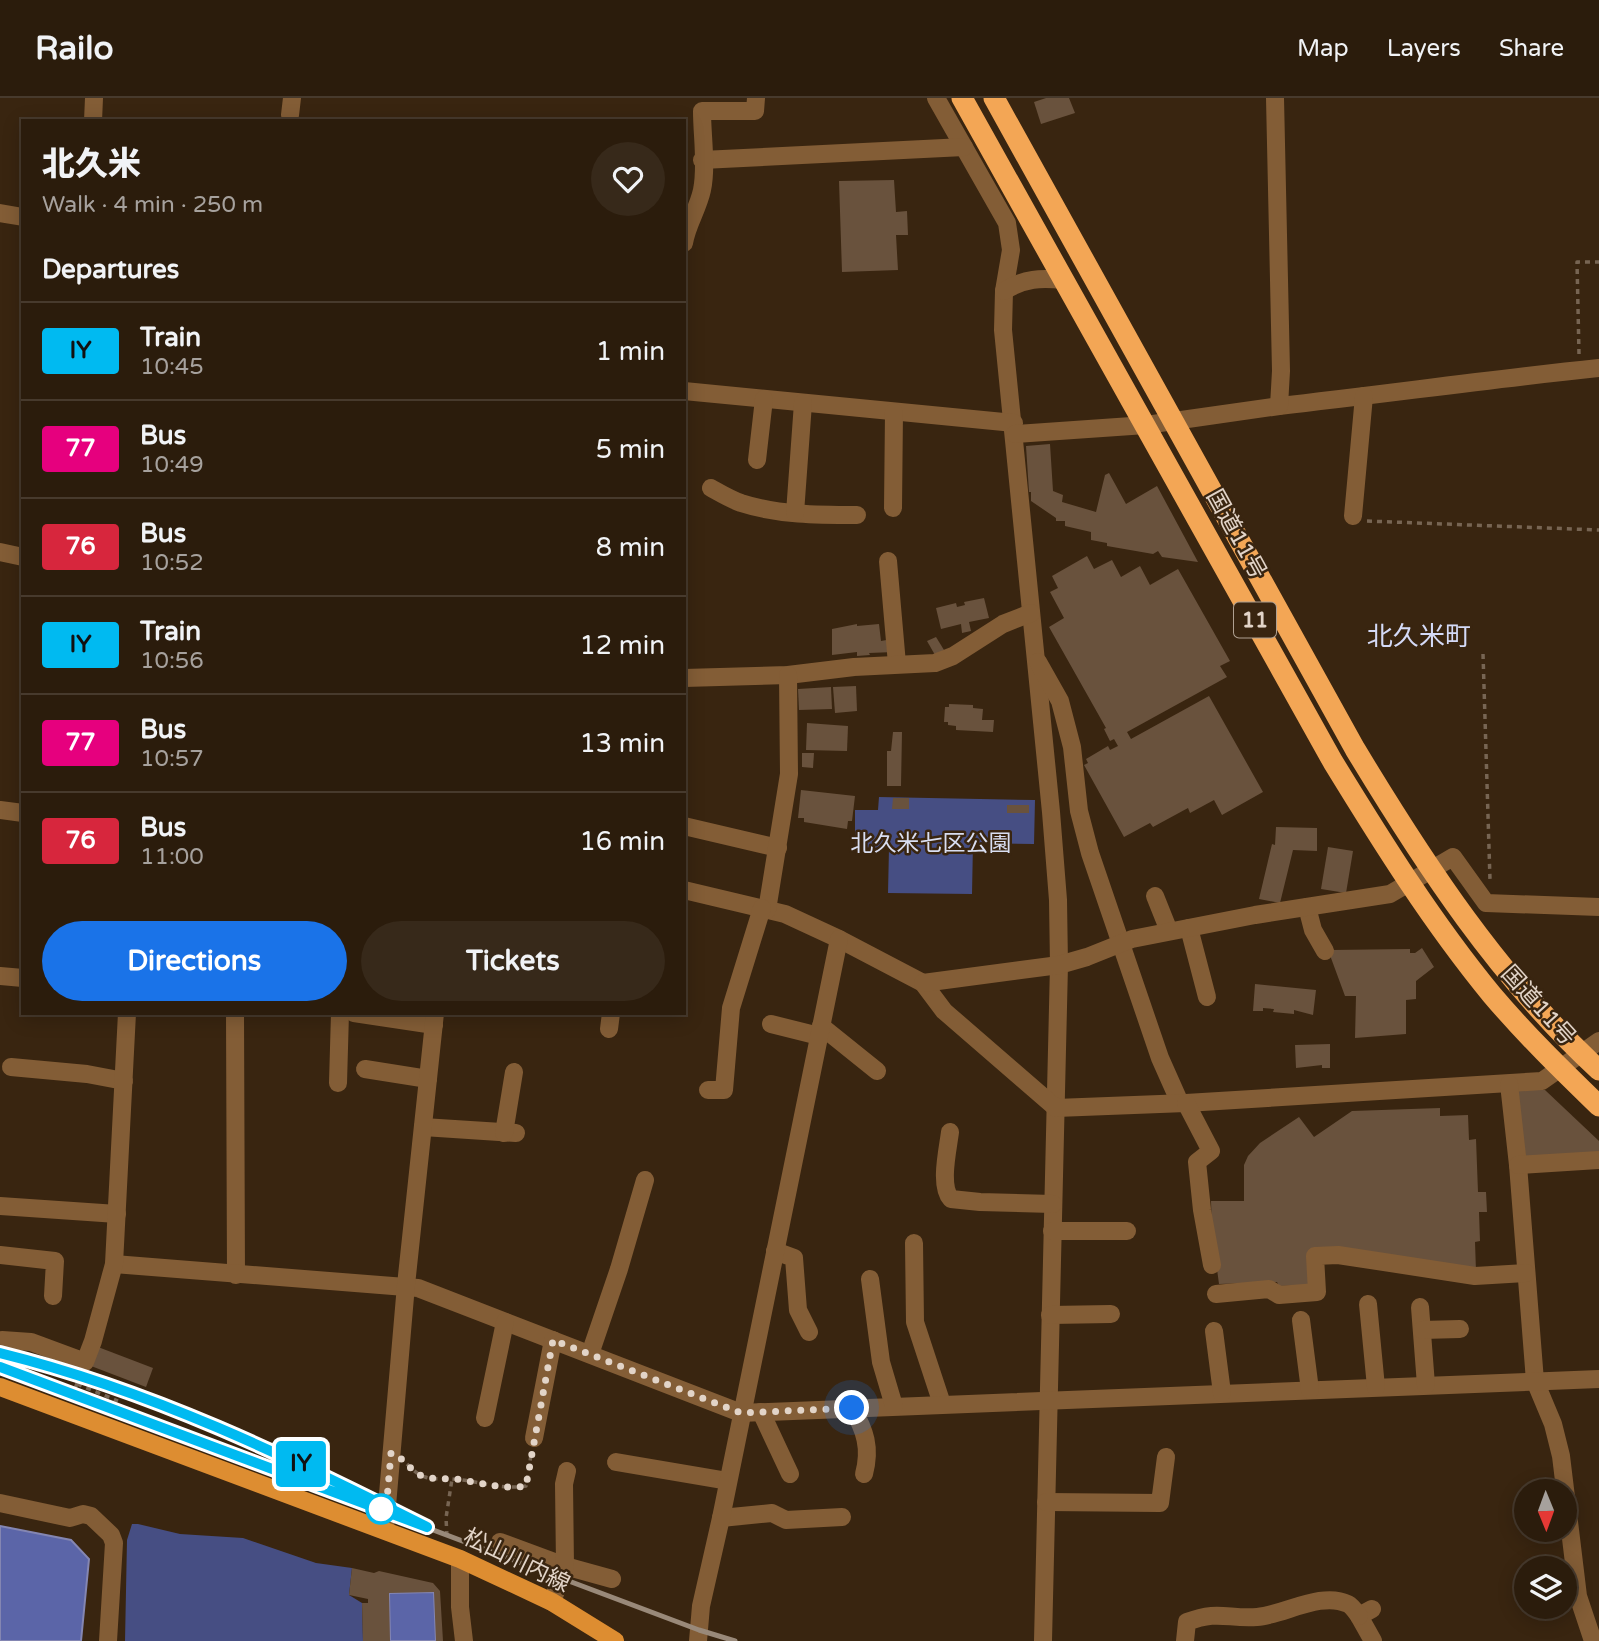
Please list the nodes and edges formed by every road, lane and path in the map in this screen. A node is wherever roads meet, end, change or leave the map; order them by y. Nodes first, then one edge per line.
1 (94, 98) edge
2 (756, 98) edge
3 (936, 98) edge
4 (962, 98) edge
5 (994, 98) edge
6 (1275, 98) edge
7 (93, 119) edge
8 (693, 138) edge
9 (964, 147) junction
10 (702, 160) junction
11 (0, 213) edge
12 (21, 217) edge
13 (686, 229) edge
14 (1599, 262) edge
15 (1065, 280) junction
16 (1004, 291) junction
17 (1599, 368) edge
18 (1580, 370) junction
19 (686, 391) edge
20 (1364, 396) junction
21 (764, 399) junction
22 (803, 403) junction
23 (1279, 406) junction
24 (894, 412) junction
25 (1173, 421) junction
26 (1146, 425) junction
27 (1014, 428) junction
28 (757, 460) dead end
29 (710, 488) dead end
30 (893, 508) dead end
31 (795, 513) junction
32 (857, 515) dead end
33 (1353, 516) joint
34 (1599, 530) edge
35 (0, 552) edge
36 (19, 561) edge
37 (888, 561) dead end
38 (1031, 613) junction
39 (1483, 654) dead end
40 (1035, 656) junction
41 (897, 664) junction
42 (788, 675) junction
43 (686, 678) edge
44 (0, 810) edge
45 (21, 813) edge
46 (686, 826) edge
47 (778, 848) junction
48 (1431, 871) junction
49 (1410, 883) junction
50 (686, 890) edge
51 (1155, 895) dead end
52 (1491, 903) junction
53 (1307, 907) junction
54 (1599, 907) edge
55 (765, 909) junction
56 (1189, 928) junction
57 (1169, 931) junction
58 (839, 939) junction
59 (1119, 944) junction
60 (1325, 951) dead end
61 (1059, 965) junction
62 (0, 976) edge
63 (21, 978) edge
64 (923, 983) junction
65 (1207, 997) dead end
66 (127, 1015) edge
67 (235, 1015) edge
68 (341, 1015) edge
69 (381, 1015) edge
70 (434, 1019) edge
71 (771, 1024) dead end
72 (820, 1031) junction
73 (1599, 1041) edge
74 (1582, 1054) junction
75 (11, 1067) dead end
76 (365, 1069) dead end
77 (1561, 1069) junction
78 (1599, 1070) edge
79 (877, 1071) dead end
80 (514, 1072) dead end
81 (428, 1079) junction
82 (124, 1081) junction
83 (338, 1083) dead end
84 (1509, 1084) junction
85 (708, 1090) dead end
86 (1183, 1103) junction
87 (1599, 1106) edge
88 (1056, 1108) junction
89 (423, 1127) junction
90 (950, 1132) dead end
91 (1599, 1160) edge
92 (1518, 1165) junction
93 (645, 1180) dead end
94 (1053, 1204) junction
95 (0, 1206) edge
96 (117, 1214) junction
97 (1052, 1231) junction
98 (1127, 1231) dead end
99 (914, 1243) dead end
100 (775, 1251) junction
101 (0, 1255) edge
102 (114, 1264) junction
103 (1212, 1265) dead end
104 (1526, 1273) junction
105 (236, 1275) junction
106 (870, 1279) dead end
107 (406, 1285) junction
108 (1216, 1294) dead end
109 (53, 1296) dead end
110 (1368, 1304) dead end
111 (1420, 1307) dead end
112 (1111, 1314) dead end
113 (1050, 1315) junction
114 (1301, 1320) dead end
115 (505, 1321) junction
116 (1460, 1329) dead end
117 (1422, 1330) junction
118 (1214, 1331) dead end
119 (810, 1332) dead end
120 (2, 1340) dead end
121 (553, 1340) junction
122 (590, 1354) junction
123 (85, 1362) junction
124 (1599, 1379) edge
125 (1535, 1381) junction
126 (77, 1384) junction
127 (1426, 1385) junction
128 (0, 1387) edge
129 (1376, 1387) junction
130 (1310, 1390) junction
131 (1222, 1393) junction
132 (1048, 1399) junction
133 (118, 1401) dead end
134 (942, 1404) junction
135 (894, 1406) junction
136 (852, 1408) junction
137 (67, 1412) junction
138 (761, 1412) junction
139 (741, 1413) junction
140 (485, 1418) dead end
141 (534, 1438) joint
142 (391, 1453) junction
143 (1166, 1457) dead end
144 (616, 1462) dead end
145 (567, 1471) dead end
146 (790, 1474) dead end
147 (864, 1474) dead end
148 (452, 1479) junction
149 (728, 1481) junction
150 (1046, 1502) junction
151 (0, 1503) edge
152 (842, 1517) dead end
153 (446, 1518) dead end
154 (721, 1518) junction
155 (385, 1530) junction
156 (500, 1542) dead end
157 (460, 1559) junction
158 (565, 1566) junction
159 (612, 1579) dead end
160 (552, 1602) junction
161 (108, 1641) edge
162 (464, 1641) edge
163 (615, 1641) edge
164 (698, 1641) edge
165 (1043, 1641) edge
166 (1185, 1641) edge
167 (1373, 1641) edge
168 (1593, 1641) edge

1 - 7 street
2 - 8 street
3 - 9 street
4 - 15 highway, 国道11号 / 11
5 - 25 highway, 国道11号 / 11
6 - 23 street
8 - 10 street
9 - 10 street
9 - 16 street
10 - 13 street
11 - 12 street
14 - 18 path
15 - 16 street
15 - 26 highway, 国道11号 / 11
16 - 27 street
17 - 18 street
18 - 20 street
19 - 21 street
20 - 23 street
20 - 33 street
21 - 22 street
21 - 28 street
22 - 24 street
22 - 31 street
23 - 25 street
24 - 27 street
24 - 30 street
25 - 26 street
25 - 48 highway, 国道11号 / 11
26 - 27 street
26 - 49 highway, 国道11号 / 11
27 - 38 street
29 - 31 street
31 - 32 street
33 - 34 path
35 - 36 street
37 - 41 street
38 - 40 street
38 - 41 street
39 - 52 path
40 - 59 street
40 - 61 street
41 - 42 street
42 - 43 street
42 - 47 street
44 - 45 street
46 - 47 street
47 - 55 street
48 - 49 street
48 - 52 street
48 - 74 highway, 国道11号 / 11
49 - 53 street
49 - 77 highway, 国道11号 / 11
50 - 55 street
51 - 57 street
52 - 54 street
53 - 56 street
53 - 60 street
55 - 58 street
55 - 85 street
56 - 57 street
56 - 65 street
57 - 59 street
58 - 64 street
58 - 72 street
59 - 61 street
59 - 86 street
61 - 64 street
61 - 88 street
62 - 63 street
64 - 88 street
66 - 82 street
67 - 105 street
68 - 83 street
69 - 70 street
70 - 81 street
71 - 72 street
72 - 79 street
72 - 100 street
73 - 74 street
74 - 77 street
74 - 78 highway, 国道11号 / 11
75 - 82 street
76 - 81 street
77 - 84 street
77 - 87 highway, 国道11号 / 11
80 - 89 street
81 - 89 street
82 - 96 street
84 - 86 street
84 - 92 street
86 - 88 street
86 - 103 street
88 - 94 street
89 - 107 street
90 - 94 street
91 - 92 street
92 - 104 street
93 - 122 street
94 - 97 street
95 - 96 street
96 - 102 street
97 - 98 street
97 - 113 street
99 - 134 street
100 - 119 street
100 - 139 street
101 - 109 street
102 - 105 street
102 - 123 street
104 - 108 street
104 - 125 street
105 - 107 street
106 - 135 street
107 - 115 street
107 - 142 street
110 - 129 street
111 - 117 street
112 - 113 street
113 - 132 street
114 - 130 street
115 - 121 street
115 - 140 street
116 - 117 street
117 - 127 street
118 - 131 street
120 - 123 street
121 - 122 street
121 - 141 street
122 - 139 street
123 - 126 path
124 - 125 street
125 - 127 street
125 - 168 street
126 - 133 path
126 - 137 path
127 - 129 street
128 - 137 main road, 松山川内線
129 - 130 street
130 - 131 street
131 - 132 street
132 - 134 street
132 - 150 street
134 - 135 street
135 - 136 street
136 - 138 street
136 - 147 street
137 - 155 main road, 松山川内線
138 - 139 street
138 - 146 street
139 - 149 street
141 - 148 path
142 - 148 path
142 - 155 street
143 - 150 street
144 - 149 street
145 - 158 street
148 - 153 path
149 - 154 street
150 - 165 street
151 - 161 street
152 - 154 street
154 - 164 street
155 - 157 main road, 松山川内線
156 - 158 street
157 - 160 main road, 松山川内線
157 - 162 street
158 - 159 street
158 - 160 street
160 - 163 main road, 松山川内線
166 - 167 street

